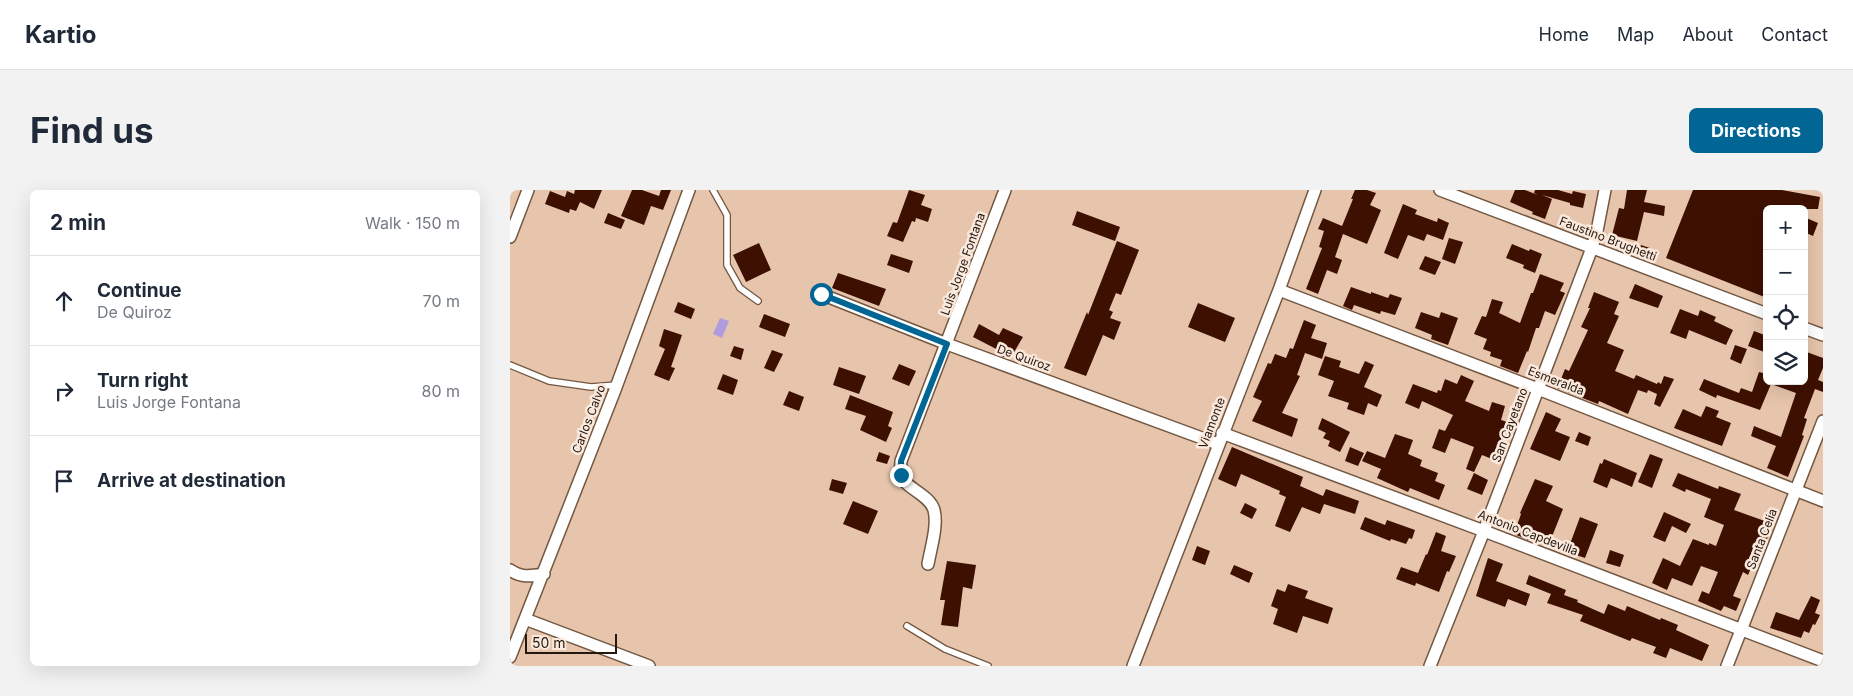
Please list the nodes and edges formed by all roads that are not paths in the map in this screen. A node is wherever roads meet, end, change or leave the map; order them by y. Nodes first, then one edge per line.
1 (528, 190) edge
2 (689, 190) edge
3 (713, 190) edge
4 (1005, 190) edge
5 (1315, 190) edge
6 (1440, 190) edge
7 (1605, 190) edge
8 (510, 237) edge
9 (1592, 248) junction
10 (1279, 290) junction
11 (821, 294) dead end
12 (758, 301) dead end
13 (1763, 312) edge
14 (1808, 329) edge
15 (1823, 335) edge
16 (947, 344) junction
17 (510, 365) edge
18 (617, 385) junction
19 (1538, 389) junction
20 (1823, 422) edge
21 (1222, 432) junction
22 (1218, 444) junction
23 (1795, 490) junction
24 (1823, 501) edge
25 (1484, 531) junction
26 (928, 564) dead end
27 (510, 570) edge
28 (544, 574) junction
29 (525, 620) junction
30 (906, 626) dead end
31 (1742, 629) junction
32 (510, 657) edge
33 (1823, 661) edge
34 (649, 666) edge
35 (988, 666) edge
36 (1133, 666) edge
37 (1430, 666) edge
38 (1727, 666) edge

1 - 8 street
2 - 18 street, Carlos Calvo
3 - 12 lane
4 - 16 street, Luis Jorge Fontana
5 - 10 street, Viamonte
6 - 9 street, Faustino Brughetti
7 - 9 street, San Cayetano
9 - 13 street, Faustino Brughetti
9 - 19 street, San Cayetano
10 - 19 street, Esmeralda
10 - 21 street, Viamonte
11 - 16 street, De Quiroz
14 - 15 street
16 - 22 street, De Quiroz
16 - 26 street, Luis Jorge Fontana
17 - 18 lane
18 - 28 street, Carlos Calvo
19 - 23 street, Esmeralda
19 - 25 street, San Cayetano
20 - 23 street, Santa Celia
21 - 22 street, Viamonte
21 - 25 street, Antonio Capdevilla
22 - 36 street, Viamonte
23 - 24 street, Esmeralda
23 - 31 street, Santa Celia
25 - 31 street, Antonio Capdevilla
25 - 37 street, San Cayetano
27 - 28 street
28 - 29 street, Carlos Calvo
29 - 32 street, Carlos Calvo
29 - 34 street
30 - 35 lane
31 - 33 street, Antonio Capdevilla
31 - 38 street, Santa Celia

